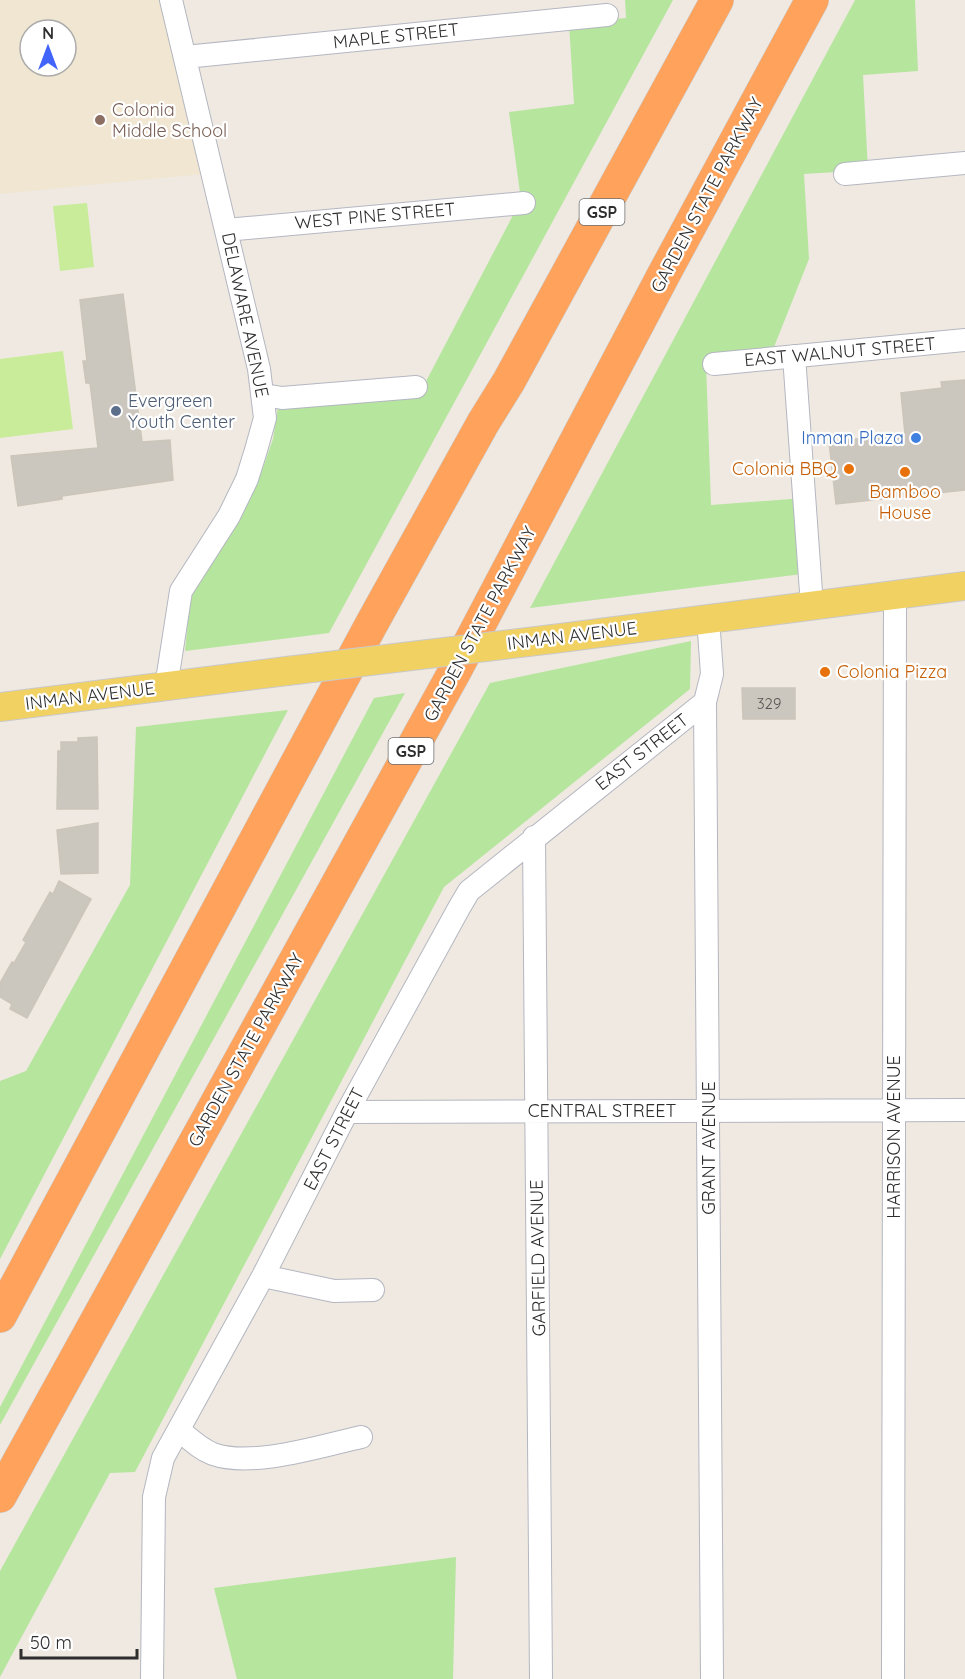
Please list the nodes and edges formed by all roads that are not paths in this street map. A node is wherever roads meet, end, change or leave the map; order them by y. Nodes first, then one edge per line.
1 (171, 0) edge
2 (717, 0) edge
3 (812, 0) edge
4 (607, 15) dead end
5 (185, 57) junction
6 (965, 163) edge
7 (845, 174) dead end
8 (524, 203) dead end
9 (226, 230) junction
10 (965, 340) edge
11 (794, 356) junction
12 (714, 364) dead end
13 (417, 387) dead end
14 (264, 395) junction
15 (965, 586) edge
16 (895, 596) junction
17 (812, 606) junction
18 (708, 618) junction
19 (166, 687) junction
20 (705, 702) junction
21 (0, 707) edge
22 (534, 837) junction
23 (894, 1110) junction
24 (965, 1110) edge
25 (536, 1111) junction
26 (709, 1111) junction
27 (347, 1112) junction
28 (263, 1276) junction
29 (373, 1290) dead end
30 (0, 1316) edge
31 (179, 1430) junction
32 (361, 1437) dead end
33 (0, 1496) edge
34 (152, 1679) edge
35 (541, 1679) edge
36 (712, 1679) edge
37 (893, 1679) edge

1 - 5 street, DELAWARE AVENUE
2 - 30 highway, GSP
3 - 33 highway, GARDEN STATE PARKWAY / GSP
4 - 5 street, MAPLE STREET
5 - 9 street, DELAWARE AVENUE
6 - 7 street
8 - 9 street, WEST PINE STREET
9 - 14 street, DELAWARE AVENUE
10 - 11 street, EAST WALNUT STREET
11 - 12 street, EAST WALNUT STREET
11 - 17 street
13 - 14 street
14 - 19 street, DELAWARE AVENUE
15 - 16 main road, INMAN AVENUE
16 - 17 main road, INMAN AVENUE
16 - 23 street, HARRISON AVENUE
17 - 18 main road, INMAN AVENUE
18 - 19 main road, INMAN AVENUE, bridge
18 - 20 street, GRANT AVENUE
19 - 21 main road, INMAN AVENUE
20 - 22 street, EAST STREET
20 - 26 street, GRANT AVENUE
22 - 25 street, GARFIELD AVENUE
22 - 27 street, EAST STREET
23 - 24 street, CENTRAL STREET
23 - 26 street, CENTRAL STREET
23 - 37 street, HARRISON AVENUE
25 - 26 street, CENTRAL STREET
25 - 27 street, CENTRAL STREET
25 - 35 street, GARFIELD AVENUE
26 - 36 street, GRANT AVENUE
27 - 28 street, EAST STREET
28 - 29 street
28 - 31 street, EAST STREET
31 - 32 street
31 - 34 street, EAST STREET

